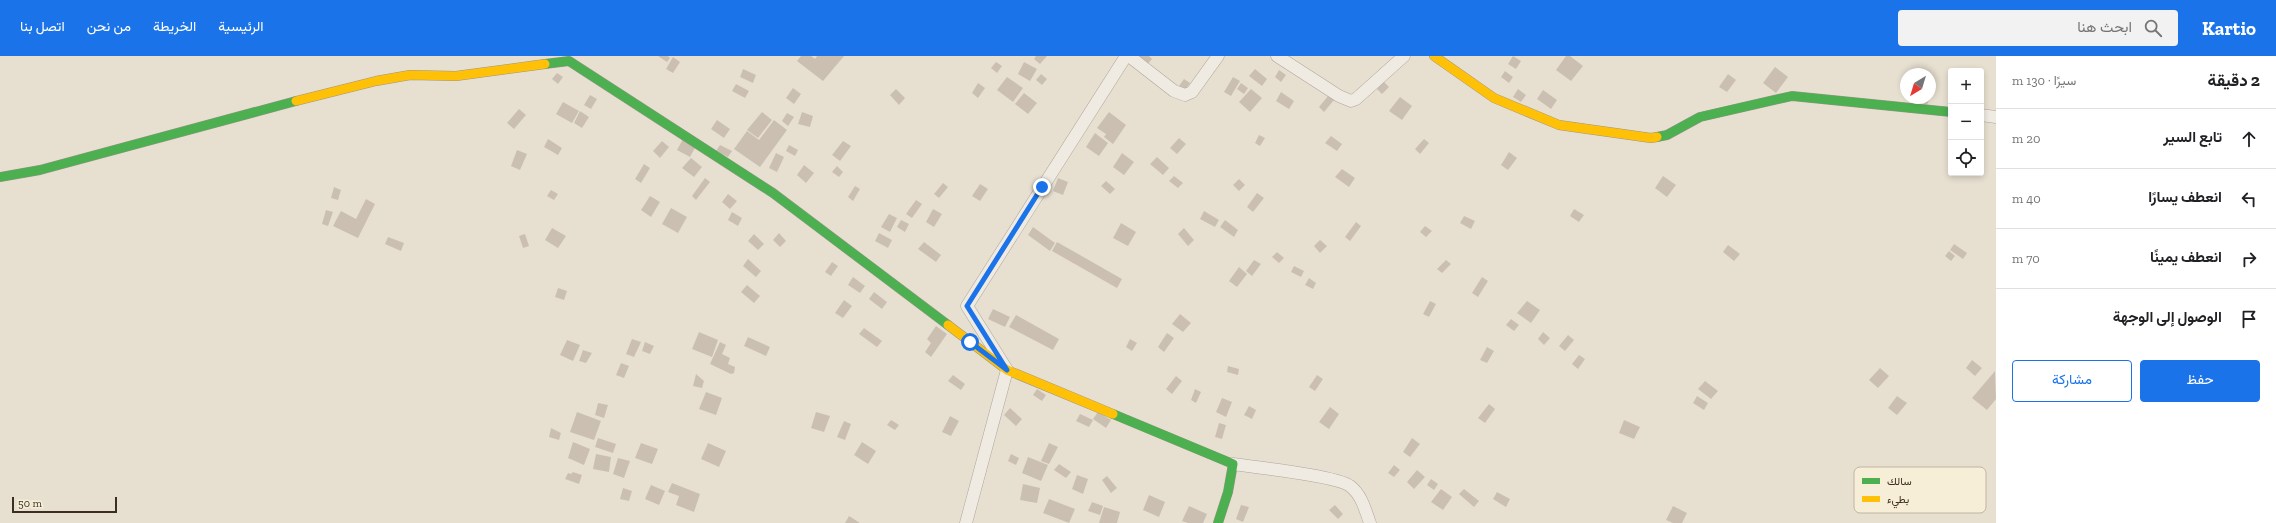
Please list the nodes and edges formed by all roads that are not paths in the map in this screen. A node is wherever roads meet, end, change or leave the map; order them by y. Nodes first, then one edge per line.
1 (1128, 56) edge
2 (1218, 56) edge
3 (1277, 56) edge
4 (1404, 56) edge
5 (1434, 56) edge
6 (1948, 112) edge
7 (1984, 115) edge
8 (1996, 117) edge
9 (0, 177) edge
10 (1007, 370) junction
11 (1233, 464) junction
12 (966, 523) edge
13 (1218, 523) edge
14 (1370, 523) edge

1 - 2 street
1 - 10 street
3 - 4 street
5 - 6 street
7 - 8 street
9 - 10 street
10 - 11 street
10 - 12 street
11 - 13 street
11 - 14 street

